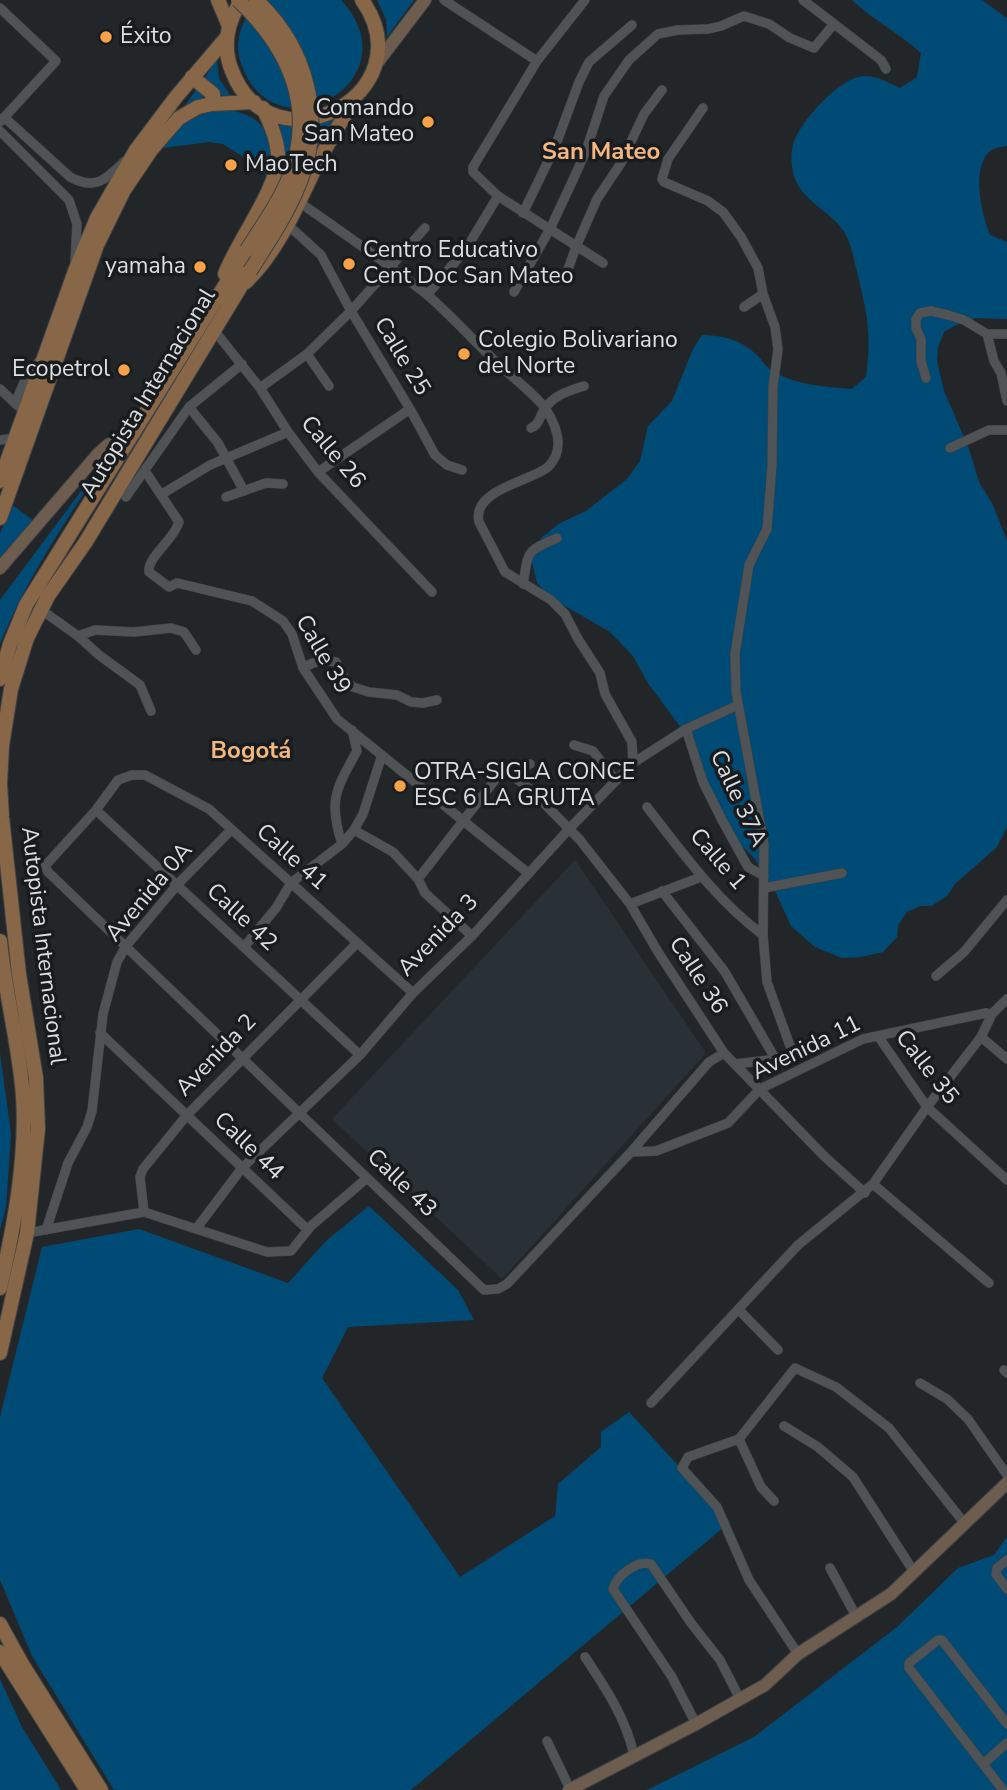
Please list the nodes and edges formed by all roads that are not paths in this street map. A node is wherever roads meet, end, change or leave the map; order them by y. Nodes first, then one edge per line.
1 (218, 0) edge
2 (240, 0) edge
3 (256, 0) edge
4 (362, 0) edge
5 (425, 0) edge
6 (444, 0) edge
7 (585, 0) edge
8 (803, 0) edge
9 (0, 8) edge
10 (632, 25) dead end
11 (833, 25) junction
12 (228, 32) junction
13 (537, 61) junction
14 (374, 67) junction
15 (886, 69) dead end
16 (192, 77) junction
17 (662, 90) dead end
18 (357, 97) junction
19 (212, 104) junction
20 (258, 105) junction
21 (703, 108) dead end
22 (2, 120) edge
23 (0, 131) edge
24 (20, 132) junction
25 (11, 141) junction
26 (136, 150) junction
27 (498, 196) junction
28 (299, 202) junction
29 (523, 213) junction
30 (287, 224) junction
31 (425, 228) dead end
32 (550, 229) junction
33 (576, 247) junction
34 (603, 263) dead end
35 (390, 268) junction
36 (75, 271) junction
37 (567, 272) dead end
38 (240, 288) junction
39 (514, 292) dead end
40 (763, 294) junction
41 (427, 295) junction
42 (215, 300) junction
43 (744, 307) dead end
44 (351, 311) junction
45 (214, 330) junction
46 (987, 334) junction
47 (1007, 334) edge
48 (306, 354) junction
49 (242, 364) junction
50 (926, 378) dead end
51 (329, 386) dead end
52 (584, 386) dead end
53 (0, 388) edge
54 (260, 388) junction
55 (1007, 401) edge
56 (20, 407) junction
57 (189, 407) junction
58 (545, 408) junction
59 (410, 409) junction
60 (531, 428) dead end
61 (1007, 430) edge
62 (288, 432) junction
63 (133, 433) junction
64 (16, 438) junction
65 (0, 440) edge
66 (950, 448) dead end
67 (226, 458) junction
68 (462, 470) dead end
69 (145, 471) junction
70 (318, 472) junction
71 (0, 481) edge
72 (283, 484) dead end
73 (244, 491) junction
74 (162, 494) junction
75 (226, 497) dead end
76 (126, 498) dead end
77 (0, 518) edge
78 (557, 538) dead end
79 (0, 568) edge
80 (523, 584) junction
81 (432, 592) dead end
82 (40, 609) junction
83 (78, 636) junction
84 (196, 650) dead end
85 (303, 668) junction
86 (0, 679) edge
87 (437, 701) dead end
88 (738, 705) junction
89 (151, 711) dead end
90 (351, 729) junction
91 (686, 729) junction
92 (573, 745) dead end
93 (382, 755) junction
94 (633, 763) junction
95 (530, 764) dead end
96 (507, 771) junction
97 (616, 781) junction
98 (647, 807) dead end
99 (96, 810) junction
100 (461, 821) junction
101 (569, 829) junction
102 (232, 830) junction
103 (354, 830) junction
104 (342, 844) junction
105 (528, 873) junction
106 (842, 873) dead end
107 (764, 876) junction
108 (701, 877) junction
109 (418, 879) junction
110 (291, 883) junction
111 (177, 885) junction
112 (764, 888) junction
113 (662, 891) junction
114 (630, 904) junction
115 (1005, 907) edge
116 (763, 935) junction
117 (472, 936) junction
118 (0, 941) edge
119 (356, 944) junction
120 (126, 946) junction
121 (244, 947) junction
122 (936, 976) dead end
123 (413, 993) junction
124 (300, 999) junction
125 (1007, 999) edge
126 (992, 1014) junction
127 (100, 1033) junction
128 (877, 1036) junction
129 (981, 1037) junction
130 (724, 1054) junction
131 (360, 1055) junction
132 (794, 1057) junction
133 (242, 1058) junction
134 (1007, 1059) edge
135 (776, 1060) junction
136 (735, 1064) junction
137 (800, 1069) junction
138 (760, 1089) junction
139 (927, 1107) junction
140 (301, 1114) junction
141 (187, 1115) junction
142 (631, 1152) junction
143 (242, 1168) junction
144 (367, 1178) junction
145 (1007, 1180) edge
146 (873, 1184) junction
147 (865, 1193) junction
148 (144, 1212) junction
149 (196, 1229) junction
150 (46, 1230) junction
151 (308, 1230) junction
152 (27, 1233) junction
153 (989, 1283) dead end
154 (0, 1288) edge
155 (739, 1310) junction
156 (778, 1350) dead end
157 (0, 1353) edge
158 (920, 1383) dead end
159 (651, 1404) dead end
160 (784, 1426) dead end
161 (739, 1439) junction
162 (1007, 1475) edge
163 (1007, 1483) edge
164 (774, 1501) dead end
165 (965, 1524) junction
166 (1007, 1560) edge
167 (830, 1568) dead end
168 (914, 1572) junction
169 (1007, 1589) edge
170 (856, 1616) junction
171 (0, 1624) edge
172 (0, 1651) edge
173 (798, 1654) junction
174 (585, 1657) dead end
175 (740, 1699) junction
176 (696, 1724) junction
177 (1007, 1724) edge
178 (547, 1741) dead end
179 (1007, 1744) edge
180 (634, 1756) junction
181 (983, 1764) junction
182 (87, 1790) edge
183 (101, 1790) edge
184 (569, 1790) edge
185 (1003, 1790) edge

1 - 12 main road, Autopista Internacional
2 - 12 main road
2 - 42 main road, Autopista Internacional, bridge
3 - 38 main road, Autopista Internacional, bridge
4 - 14 main road
5 - 14 street
6 - 13 street
7 - 13 street
8 - 11 street
9 - 22 street
10 - 29 street
11 - 15 street
11 - 32 street
12 - 16 main road
12 - 20 main road, Autopista Internacional
13 - 27 street
14 - 18 main road
16 - 19 main road
16 - 26 main road
17 - 33 street
18 - 20 main road
18 - 28 main road
19 - 20 main road
19 - 77 main road
20 - 42 main road, Autopista Internacional
21 - 40 street
22 - 24 street
23 - 25 street
24 - 25 street
24 - 26 street
25 - 36 street
26 - 36 main road
27 - 29 street
27 - 41 street
28 - 30 main road
28 - 35 street
29 - 32 street
30 - 38 main road
30 - 44 street, Calle 25
31 - 35 street
32 - 33 street
32 - 39 street
33 - 34 street
33 - 37 street
35 - 41 street
35 - 44 street
36 - 56 main road
38 - 45 main road, Autopista Internacional
40 - 43 street
40 - 88 street
41 - 58 street
42 - 63 main road, Autopista Internacional
44 - 48 street
44 - 59 street, Calle 25
45 - 49 street, Calle 26
45 - 82 main road, Autopista Internacional
46 - 47 street
46 - 50 street
46 - 55 street
48 - 51 street
48 - 54 street
49 - 54 street, Calle 26
49 - 57 street
52 - 58 street
53 - 56 street
54 - 62 street, Calle 26
56 - 64 main road
57 - 67 street
57 - 69 street
58 - 60 street
58 - 80 street
59 - 68 street, Calle 25
59 - 70 street
61 - 66 street
62 - 67 street
62 - 70 street, Calle 26
63 - 79 street
63 - 86 main road, Autopista Internacional
64 - 65 street
64 - 71 main road
67 - 73 street
67 - 74 street
69 - 74 street
69 - 76 street
70 - 81 street, Calle 26
72 - 73 street
73 - 75 street
74 - 85 street, Calle 39
78 - 80 street
80 - 94 street
82 - 83 street
82 - 152 main road, Autopista Internacional
83 - 84 street
83 - 89 street
85 - 87 street
85 - 90 street, Calle 39
88 - 91 street, Avenida 3
88 - 107 street
90 - 93 street, Calle 39
90 - 104 street
91 - 94 street, Avenida 3
91 - 107 street, Calle 37A
92 - 97 street
93 - 100 street, Calle 39
93 - 103 street
94 - 97 street, Avenida 3
95 - 96 street
96 - 100 street
96 - 101 street, Calle 36
97 - 101 street, Avenida 3
98 - 108 street, Calle 1
99 - 102 street, Calle 41
99 - 111 street, Calle 42
99 - 120 street, Calle 43
100 - 105 street, Calle 39
100 - 109 street
101 - 105 street, Avenida 3
101 - 114 street, Calle 36
102 - 110 street, Calle 41
102 - 111 street, Avenida 0A
103 - 104 street
103 - 109 street
104 - 110 street
105 - 117 street, Avenida 3
106 - 112 street
107 - 112 street
108 - 113 street
108 - 116 street, Calle 1
109 - 117 street
110 - 119 street, Calle 41
110 - 121 street
111 - 120 street, Avenida 0A
111 - 121 street, Calle 42
112 - 116 street
113 - 114 street
113 - 135 street
114 - 130 street, Calle 36
115 - 122 street
116 - 132 street
117 - 123 street, Avenida 3
118 - 154 main road, Autopista Internacional
119 - 123 street, Calle 41
119 - 124 street, Avenida 2
120 - 127 street, Avenida 0A
120 - 133 street, Calle 43
121 - 124 street, Calle 42
123 - 131 street, Avenida 3
124 - 131 street, Calle 42
124 - 133 street, Avenida 2
125 - 126 street
126 - 128 street, Avenida 11
126 - 129 street
127 - 141 street, Calle 44
127 - 150 street, Avenida 0A
128 - 137 street, Avenida 11
128 - 139 street, Calle 35
129 - 134 street
129 - 139 street
130 - 136 street, Calle 36
130 - 142 street, Calle 43
131 - 140 street, Avenida 3
132 - 135 street
132 - 137 street
133 - 140 street, Calle 43
133 - 141 street, Avenida 2
135 - 136 street
136 - 138 street, Calle 36
137 - 138 street, Avenida 11
138 - 142 street, Avenida 11
138 - 147 street, Calle 36
139 - 145 street, Calle 35
139 - 146 street
140 - 143 street, Avenida 3
140 - 144 street, Calle 43
141 - 143 street, Calle 44
141 - 148 street, Avenida 2
142 - 144 street, Calle 43
143 - 149 street, Avenida 3
143 - 151 street, Calle 44
144 - 151 street
146 - 147 street
146 - 153 street
147 - 155 street
148 - 149 street
148 - 150 street
149 - 151 street
150 - 152 street
152 - 157 main road, Autopista Internacional
155 - 156 street
155 - 159 street
158 - 162 street
160 - 168 street
161 - 164 street
161 - 165 street
161 - 173 street
163 - 165 street
165 - 168 street
166 - 169 street
167 - 170 street
168 - 170 street
170 - 173 street
171 - 183 main road
172 - 182 main road
173 - 175 street
174 - 180 street
175 - 176 street
175 - 176 street
176 - 180 street
177 - 181 street
178 - 184 street
179 - 181 street
180 - 184 street
181 - 185 street

